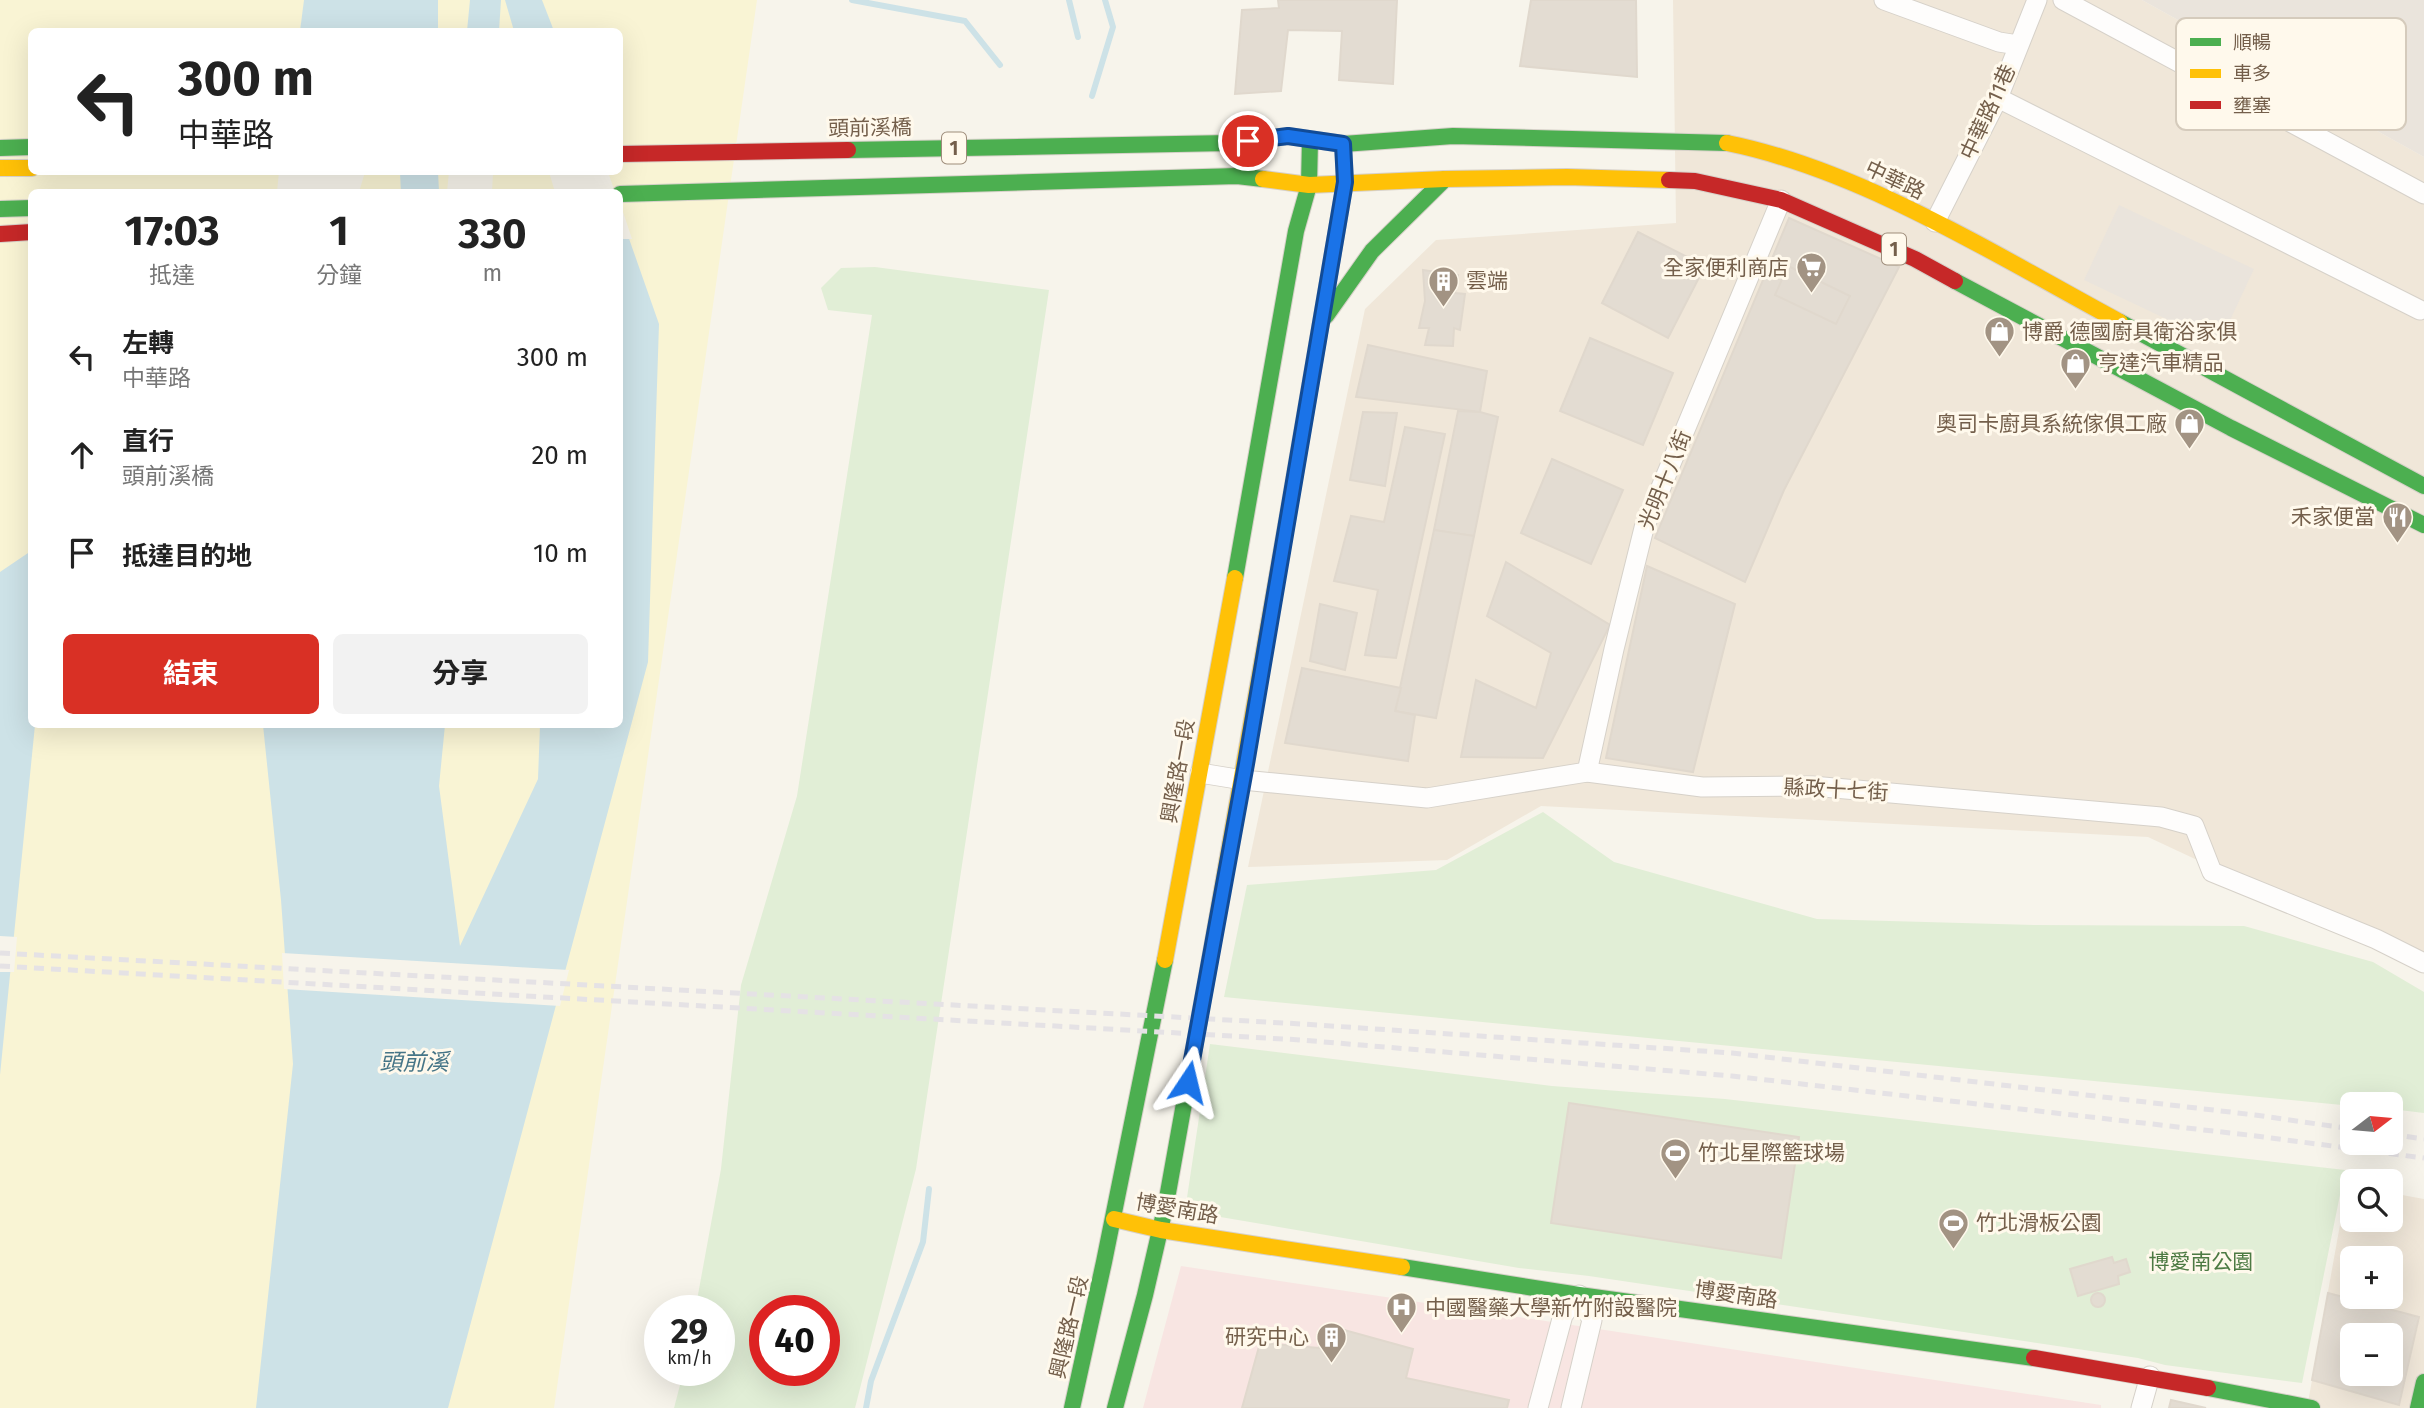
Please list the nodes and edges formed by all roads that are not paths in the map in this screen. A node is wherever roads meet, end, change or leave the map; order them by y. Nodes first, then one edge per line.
1 (1884, 0) edge
2 (2037, 0) edge
3 (2063, 0) edge
4 (2018, 45) junction
5 (2176, 61) edge
6 (1998, 98) junction
7 (2305, 130) edge
8 (1288, 136) joint
9 (1310, 140) junction
10 (1343, 144) junction
11 (28, 147) edge
12 (0, 148) edge
13 (623, 154) edge
14 (0, 168) edge
15 (28, 168) edge
16 (1445, 179) junction
17 (1345, 182) junction
18 (1309, 185) junction
19 (623, 194) edge
20 (2424, 194) edge
21 (1781, 200) junction
22 (28, 208) edge
23 (0, 209) edge
24 (1935, 222) junction
25 (28, 232) edge
26 (0, 234) edge
27 (2420, 310) dead end
28 (1322, 321) junction
29 (2424, 486) edge
30 (2424, 525) edge
31 (1587, 772) junction
32 (1200, 773) junction
33 (1243, 780) junction
34 (2424, 963) edge
35 (1114, 1219) junction
36 (1161, 1230) junction
37 (1579, 1295) junction
38 (2150, 1376) junction
39 (2424, 1382) edge
40 (1072, 1408) edge
41 (1115, 1408) edge
42 (1538, 1408) edge
43 (1571, 1408) edge
44 (2141, 1408) edge
45 (2312, 1408) edge
46 (2418, 1408) edge

1 - 4 street
2 - 4 street, 中華路11巷
3 - 5 street
4 - 6 street, 中華路11巷
6 - 24 street, 中華路11巷
6 - 27 street
7 - 20 street
8 - 9 main road, 中華路 / 1
8 - 13 main road, 頭前溪橋 / 1
9 - 10 main road, 中華路 / 1
9 - 18 main road, 興隆路一段
10 - 17 main road
10 - 24 main road, 中華路 / 1
11 - 12 main road
14 - 15 main road
16 - 17 main road, 1
16 - 21 main road, 1
16 - 28 main road
17 - 18 main road, 1
17 - 28 main road
18 - 19 main road, 1
18 - 32 main road, 興隆路一段
21 - 30 main road, 1
21 - 31 street, 光明十八街
22 - 23 main road
24 - 29 main road, 中華路 / 1
25 - 26 main road
28 - 33 main road
31 - 33 street, 縣政十七街
31 - 34 street, 縣政十七街
32 - 33 street, 縣政十七街
32 - 35 main road, 興隆路一段
33 - 36 main road
35 - 36 main road, 博愛南路
35 - 40 main road, 興隆路一段
36 - 37 main road, 博愛南路
36 - 41 main road
37 - 38 main road, 博愛南路
37 - 42 street
37 - 43 street
38 - 44 street
38 - 45 main road, 博愛南路
39 - 46 main road

